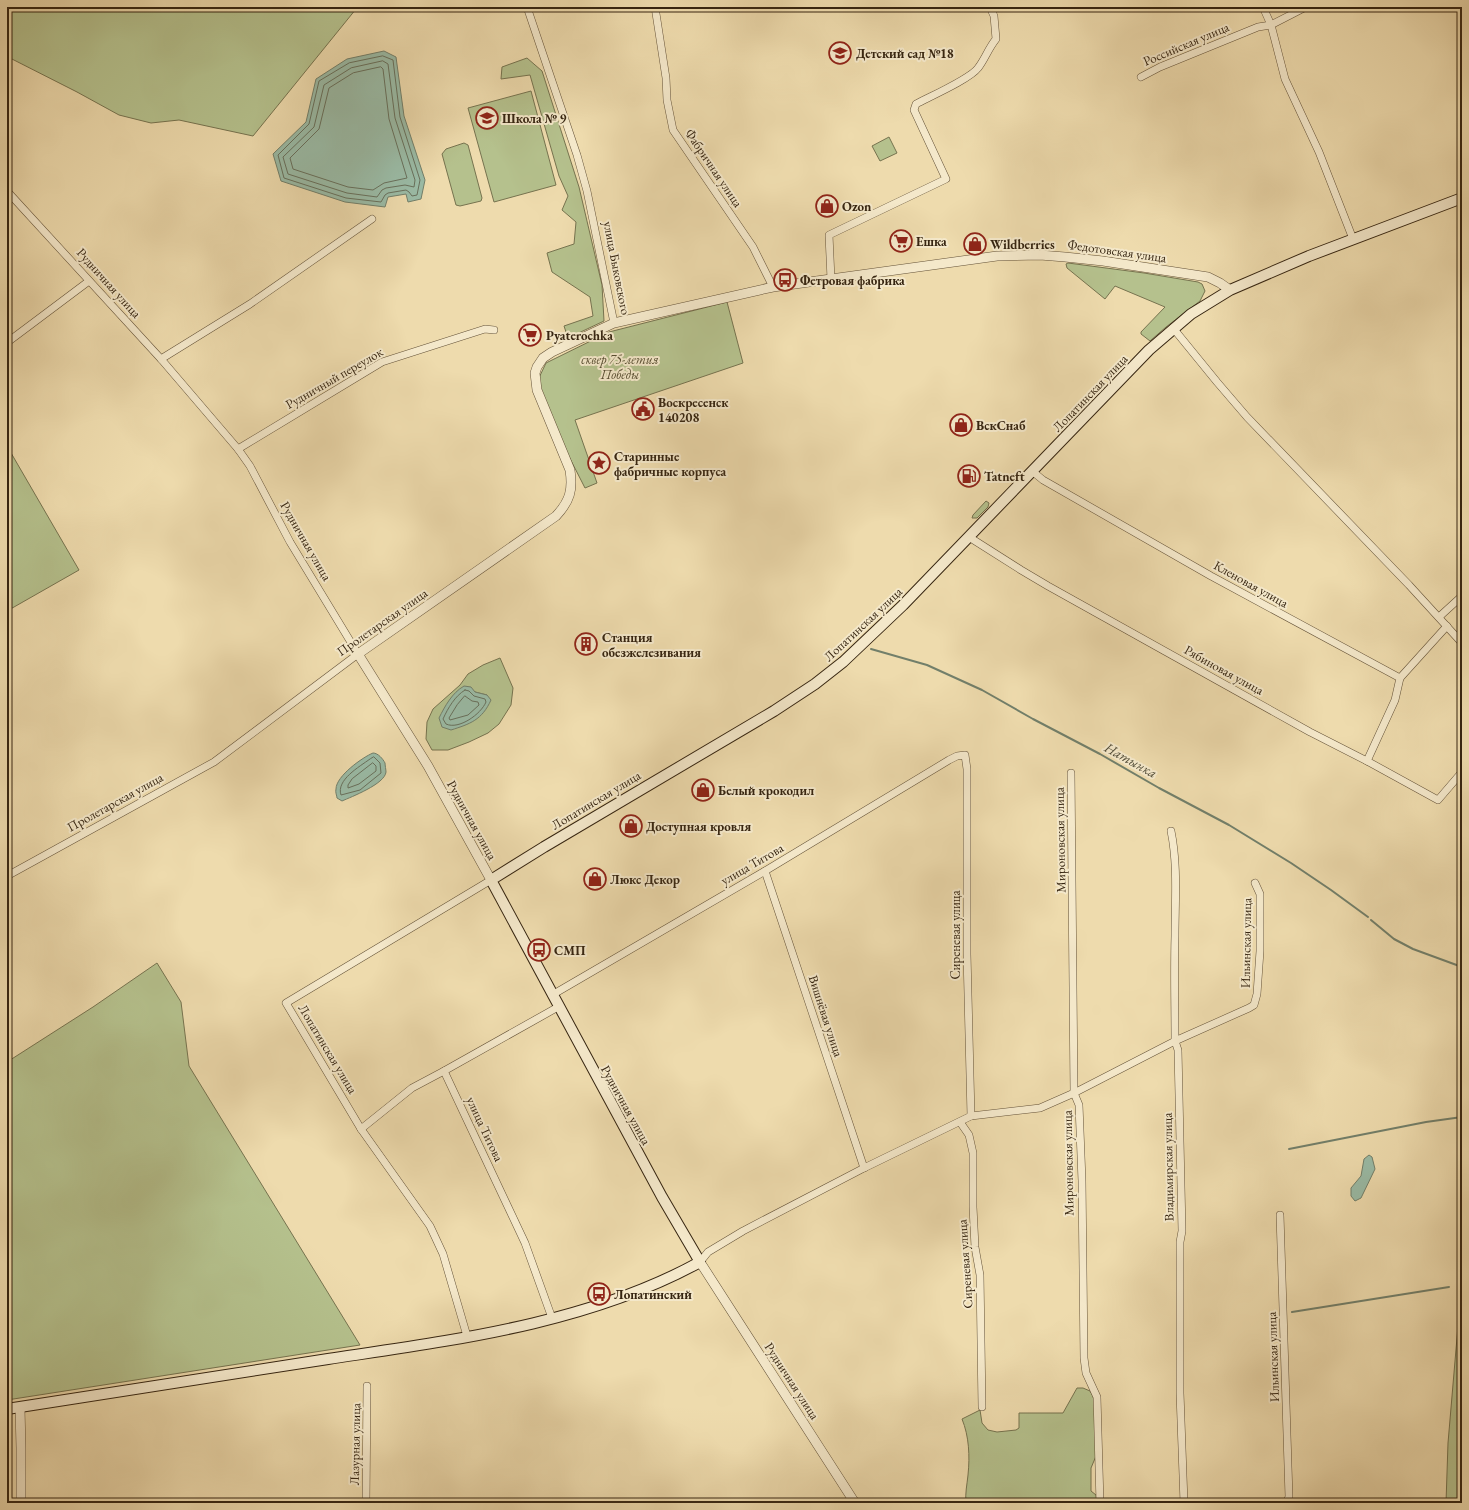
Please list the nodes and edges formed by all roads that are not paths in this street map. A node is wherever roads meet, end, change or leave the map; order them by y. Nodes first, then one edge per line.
1 (527, 7) edge
2 (655, 7) edge
3 (990, 7) edge
4 (1263, 7) edge
5 (1306, 7) edge
6 (1271, 25) junction
7 (1141, 77) dead end
8 (7, 191) edge
9 (1462, 198) edge
10 (372, 219) dead end
11 (1353, 240) junction
12 (831, 279) junction
13 (89, 281) junction
14 (773, 286) junction
15 (1230, 290) junction
16 (614, 323) junction
17 (1174, 328) junction
18 (494, 330) dead end
19 (9, 341) dead end
20 (161, 359) junction
21 (238, 449) junction
22 (1032, 471) junction
23 (969, 537) junction
24 (1462, 596) edge
25 (1439, 617) junction
26 (1447, 626) junction
27 (1462, 643) edge
28 (358, 654) junction
29 (1400, 678) junction
30 (965, 755) joint
31 (1367, 762) junction
32 (1462, 772) edge
33 (1071, 774) dead end
34 (1171, 831) dead end
35 (765, 871) junction
36 (7, 876) edge
37 (490, 880) junction
38 (1255, 883) dead end
39 (552, 995) junction
40 (558, 1007) junction
41 (1175, 1041) junction
42 (444, 1071) junction
43 (1074, 1093) junction
44 (971, 1116) junction
45 (960, 1122) junction
46 (361, 1129) junction
47 (864, 1168) junction
48 (1280, 1215) dead end
49 (700, 1262) junction
50 (552, 1318) junction
51 (467, 1336) junction
52 (367, 1386) dead end
53 (982, 1407) dead end
54 (20, 1408) junction
55 (7, 1410) edge
56 (1288, 1500) edge
57 (21, 1503) edge
58 (366, 1503) edge
59 (855, 1503) edge
60 (1100, 1503) edge
61 (1184, 1503) edge

1 - 16 street, улица Быковского
2 - 14 street, Фабричная улица
3 - 12 street
4 - 6 street
5 - 6 street, Российская улица
6 - 7 street, Российская улица
6 - 11 street
8 - 13 street, Рудничная улица
9 - 11 main road
10 - 20 street
11 - 15 main road
12 - 14 street, улица Быковского
12 - 15 street, Федотовская улица
13 - 19 street
13 - 20 street, Рудничная улица
14 - 16 street, улица Быковского
15 - 17 main road
16 - 28 street, Пролетарская улица
17 - 22 main road, Лопатинская улица
17 - 25 street
18 - 21 street, Рудничный переулок
20 - 21 street, Рудничная улица
21 - 28 street, Рудничная улица
22 - 23 main road, Лопатинская улица
22 - 29 street, Кленовая улица
23 - 31 street, Рябиновая улица
23 - 37 main road, Лопатинская улица
24 - 25 street
25 - 26 street
26 - 27 street
26 - 29 street
28 - 36 street, Пролетарская улица
28 - 37 street, Рудничная улица
29 - 31 street
30 - 35 street, улица Титова
30 - 44 street, Сиреневая улица
31 - 32 street, Рябиновая улица
33 - 43 street, Мироновская улица
34 - 41 street, Владимирская улица
35 - 39 street, улица Титова
35 - 47 street, Вишнёвая улица
37 - 39 main road, Рудничная улица
37 - 46 street, Лопатинская улица
38 - 41 street, Ильинская улица
39 - 40 main road, Рудничная улица
40 - 42 street
40 - 49 main road, Рудничная улица
41 - 43 street
41 - 61 street, Владимирская улица
42 - 46 street
42 - 50 street, улица Титова
43 - 44 street
43 - 60 street, Мироновская улица
44 - 45 street
45 - 47 street
45 - 53 street, Сиреневая улица
46 - 51 street, Лопатинская улица
47 - 49 street
48 - 56 street, Ильинская улица
49 - 50 main road
49 - 59 street, Рудничная улица
50 - 51 main road
51 - 54 main road
52 - 58 street, Лазурная улица
54 - 55 main road
54 - 57 street

